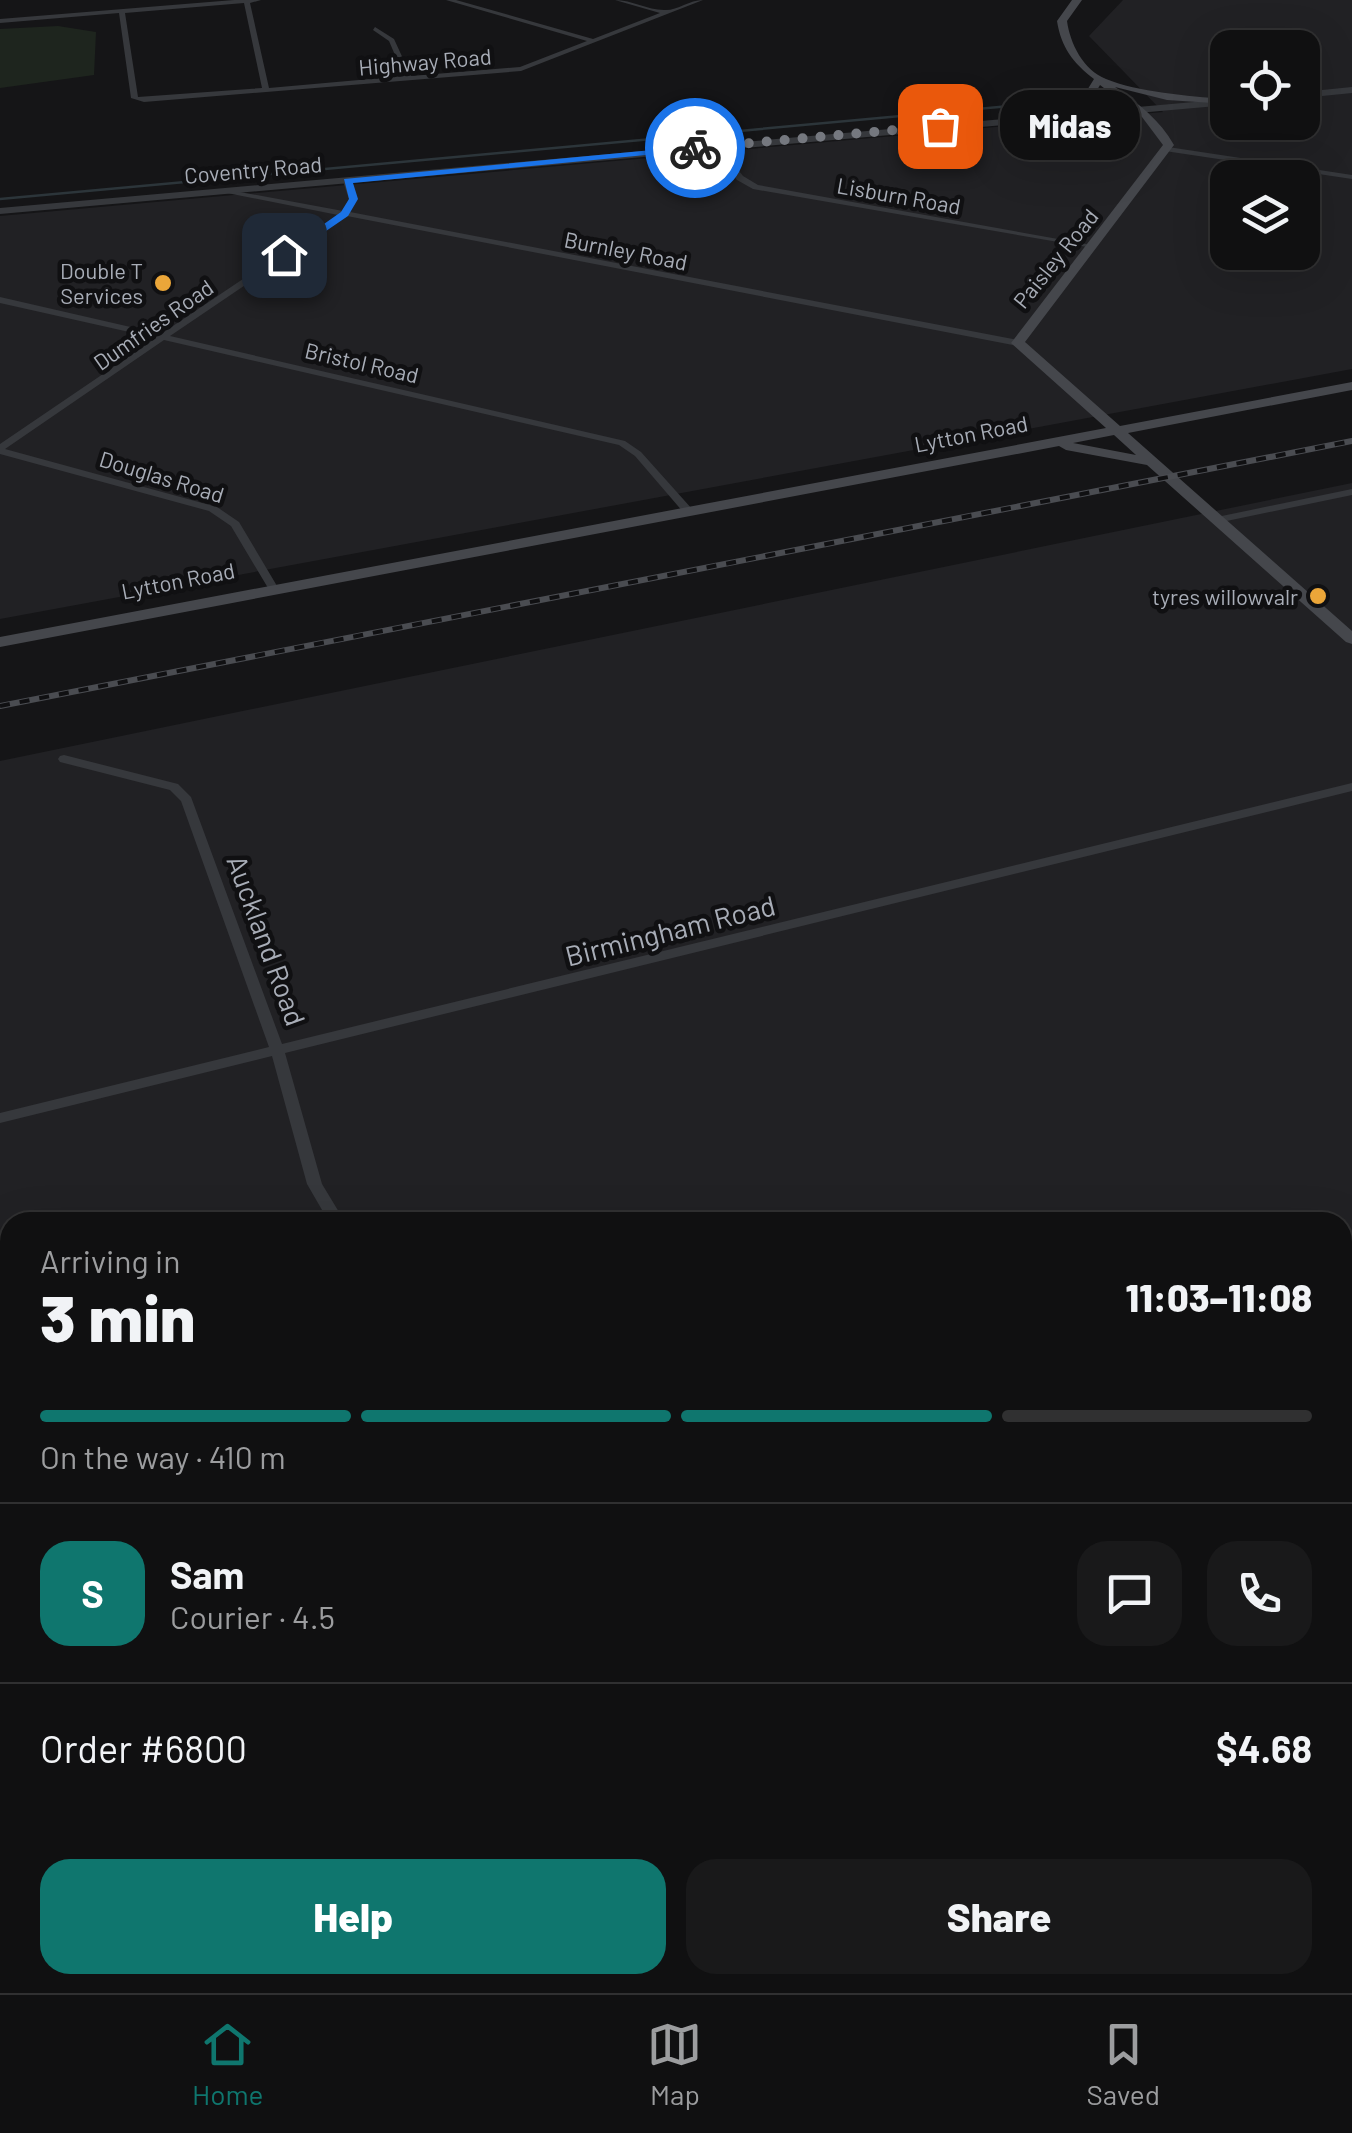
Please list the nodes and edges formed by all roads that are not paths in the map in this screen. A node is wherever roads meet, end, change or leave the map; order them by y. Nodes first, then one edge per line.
1 (258, 0) edge
2 (449, 0) edge
3 (618, 0) edge
4 (700, 0) edge
5 (1078, 0) edge
6 (247, 2) edge
7 (122, 12) junction
8 (666, 13) junction
9 (0, 21) edge
10 (374, 30) dead end
11 (594, 42) junction
12 (409, 79) junction
13 (1099, 79) junction
14 (1352, 90) edge
15 (266, 91) junction
16 (1320, 93) edge
17 (1210, 101) edge
18 (1210, 103) edge
19 (1136, 110) junction
20 (1036, 118) junction
21 (716, 146) junction
22 (1168, 149) junction
23 (1352, 177) edge
24 (347, 181) junction
25 (227, 192) junction
26 (0, 211) edge
27 (345, 214) junction
28 (1093, 246) junction
29 (0, 300) edge
30 (164, 337) junction
31 (1018, 342) junction
32 (1352, 386) edge
33 (1115, 430) junction
34 (1026, 445) junction
35 (0, 450) edge
36 (1156, 464) junction
37 (1352, 492) edge
38 (688, 511) junction
39 (1217, 520) junction
40 (273, 588) junction
41 (1352, 639) edge
42 (1, 642) edge
43 (64, 759) dead end
44 (1352, 788) edge
45 (278, 1053) junction
46 (0, 1118) edge
47 (331, 1212) edge

1 - 6 street
2 - 11 street
3 - 8 street
4 - 8 street, Highway Road
5 - 13 main road
6 - 7 street
6 - 15 street
7 - 9 street
7 - 15 street, Highway Road
8 - 11 street, Highway Road
10 - 12 street
11 - 12 street, Highway Road
12 - 15 street, Highway Road
13 - 17 main road
13 - 19 main road
13 - 20 main road
14 - 16 street
18 - 19 street, Coventry Road
19 - 20 street, Coventry Road
19 - 22 main road
20 - 21 street, Coventry Road
21 - 24 street, Coventry Road
21 - 28 street, Lisburn Road
22 - 23 street
22 - 28 main road, Paisley Road
24 - 25 street, Coventry Road
24 - 27 street
25 - 26 street, Coventry Road
25 - 27 street, Burnley Road
27 - 30 street, Dumfries Road
27 - 31 street, Burnley Road
28 - 31 main road, Paisley Road
29 - 30 street, Bristol Road
30 - 35 street, Dumfries Road
30 - 38 street, Bristol Road
31 - 33 main road, Paisley Road
32 - 33 main road, Lytton Road
33 - 34 main road, Lytton Road
33 - 36 main road, Paisley Road
34 - 36 main road
34 - 38 main road, Lytton Road
35 - 40 street, Douglas Road
36 - 39 main road, Paisley Road
37 - 39 street
38 - 40 main road, Lytton Road
39 - 41 main road, Paisley Road
40 - 42 main road, Lytton Road
43 - 45 street, Auckland Road
44 - 45 street, Birmingham Road
45 - 46 street, Birmingham Road
45 - 47 street, Auckland Road

